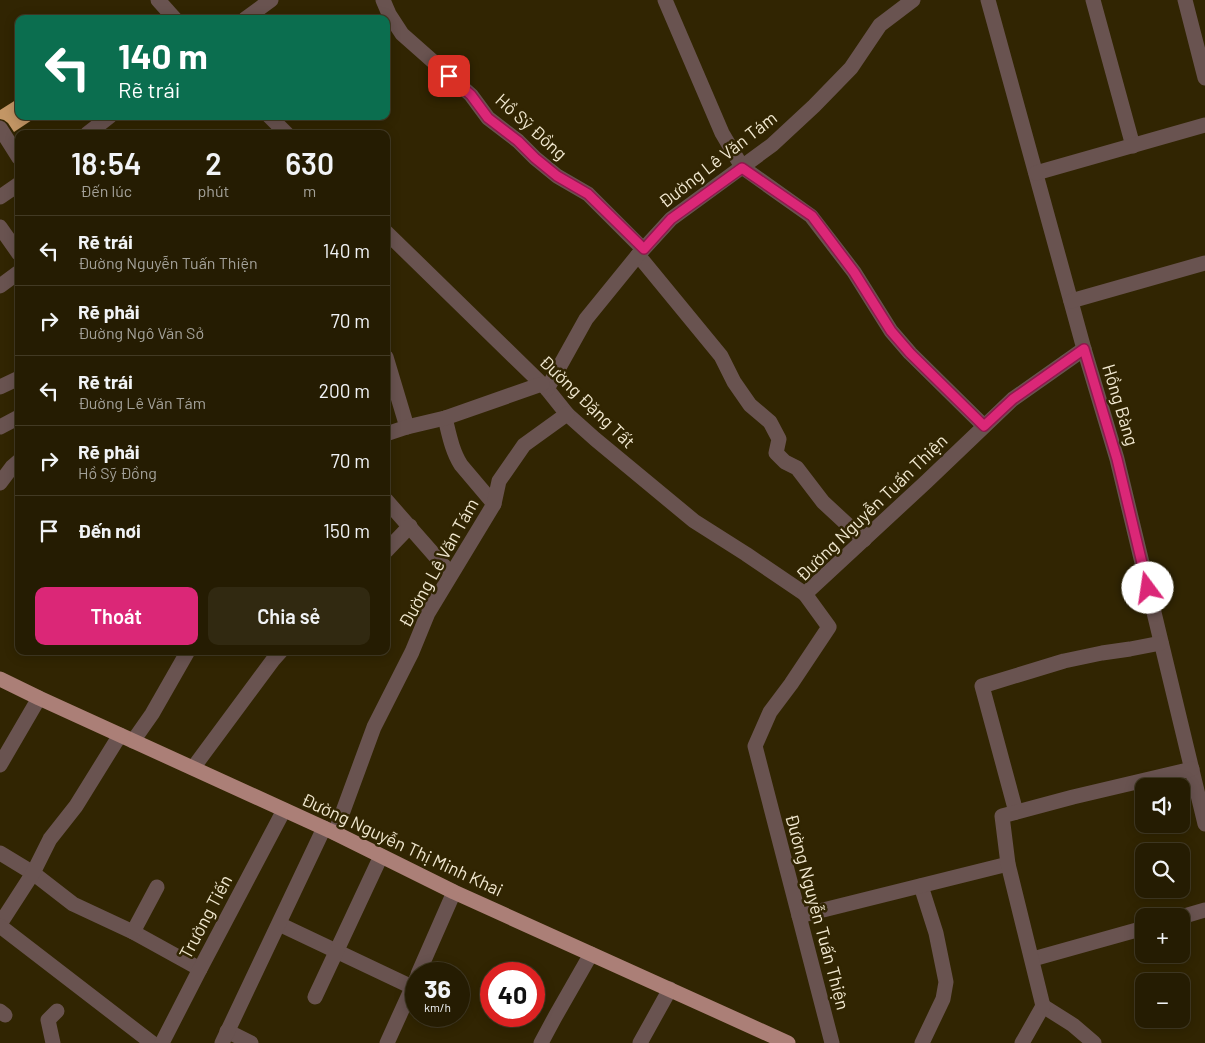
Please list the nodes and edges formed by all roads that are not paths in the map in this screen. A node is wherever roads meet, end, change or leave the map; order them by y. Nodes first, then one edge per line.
1 (158, 0) edge
2 (271, 0) edge
3 (383, 0) edge
4 (665, 0) edge
5 (913, 0) edge
6 (988, 0) edge
7 (1093, 0) edge
8 (1185, 0) edge
9 (171, 15) edge
10 (250, 15) edge
11 (390, 15) edge
12 (390, 16) edge
13 (1198, 19) edge
14 (1205, 78) edge
15 (105, 120) edge
16 (273, 120) edge
17 (1205, 125) edge
18 (0, 128) edge
19 (92, 130) edge
20 (283, 130) edge
21 (1133, 146) junction
22 (15, 152) edge
23 (742, 168) junction
24 (1036, 173) junction
25 (15, 187) edge
26 (0, 197) edge
27 (0, 227) edge
28 (390, 236) edge
29 (15, 248) edge
30 (641, 252) junction
31 (1205, 262) edge
32 (15, 275) edge
33 (0, 286) edge
34 (1071, 301) junction
35 (1084, 349) junction
36 (390, 370) edge
37 (15, 380) edge
38 (545, 387) junction
39 (0, 388) edge
40 (567, 414) junction
41 (444, 418) junction
42 (15, 419) edge
43 (984, 426) junction
44 (0, 427) edge
45 (407, 427) junction
46 (390, 433) edge
47 (15, 464) edge
48 (0, 483) edge
49 (390, 504) edge
50 (494, 504) junction
51 (410, 526) junction
52 (864, 540) junction
53 (390, 547) edge
54 (451, 574) junction
55 (805, 594) junction
56 (1162, 643) junction
57 (186, 655) edge
58 (277, 655) edge
59 (0, 679) edge
60 (39, 698) junction
61 (126, 738) junction
62 (0, 765) edge
63 (193, 768) junction
64 (1192, 769) junction
65 (1201, 784) edge
66 (284, 810) junction
67 (1016, 812) junction
68 (1205, 824) edge
69 (330, 831) junction
70 (0, 854) edge
71 (381, 856) junction
72 (1008, 864) junction
73 (33, 873) junction
74 (921, 886) junction
75 (156, 887) dead end
76 (454, 892) junction
77 (1205, 910) edge
78 (1190, 914) edge
79 (799, 916) junction
80 (279, 924) junction
81 (0, 925) edge
82 (1135, 931) edge
83 (133, 932) junction
84 (337, 952) junction
85 (591, 954) junction
86 (1033, 959) junction
87 (423, 962) edge
88 (200, 969) junction
89 (405, 976) edge
90 (670, 990) junction
91 (315, 997) dead end
92 (405, 1002) edge
93 (1043, 1006) junction
94 (58, 1011) dead end
95 (225, 1037) edge
96 (53, 1043) edge
97 (152, 1043) edge
98 (162, 1043) edge
99 (251, 1043) edge
100 (387, 1043) edge
101 (541, 1043) edge
102 (640, 1043) edge
103 (788, 1043) edge
104 (832, 1043) edge
105 (922, 1043) edge
106 (1022, 1043) edge
107 (1094, 1043) edge

1 - 9 street
2 - 10 street
3 - 11 street, Hồ Sỹ Đồng
4 - 23 street
5 - 23 street, Đường Lê Văn Tám
6 - 24 street, Hồng Bàng
7 - 21 street
8 - 13 street
12 - 30 street, Hồ Sỹ Đồng
13 - 14 street
15 - 19 street
16 - 20 street
17 - 21 street
18 - 22 street
21 - 24 street
23 - 30 street, Đường Lê Văn Tám
23 - 43 street
24 - 34 street, Hồng Bàng
25 - 26 street
27 - 29 street
28 - 38 street, Đường Đặng Tất
30 - 38 street, Đường Lê Văn Tám
30 - 52 street, Hồ Sỹ Đồng
31 - 34 street
32 - 33 street
34 - 35 street, Hồng Bàng
35 - 43 street, Đường Nguyễn Tuấn Thiện
35 - 56 street, Hồng Bàng
36 - 45 street
37 - 39 street
38 - 40 street, Đường Đặng Tất
38 - 41 street
40 - 50 street, Đường Lê Văn Tám
40 - 55 street, Đường Đặng Tất
41 - 45 street
41 - 50 street
42 - 44 street
43 - 52 street, Đường Nguyễn Tuấn Thiện
45 - 46 street
47 - 48 street
49 - 51 street
50 - 54 street, Đường Lê Văn Tám
51 - 53 street
51 - 54 street
52 - 55 street, Đường Nguyễn Tuấn Thiện
54 - 69 street, Đường Lê Văn Tám
55 - 79 street, Đường Nguyễn Tuấn Thiện
56 - 64 street, Hồng Bàng
56 - 67 street
57 - 61 street
58 - 63 street
59 - 60 main road, Đường Nguyễn Thị Minh Khai
60 - 61 main road, Đường Nguyễn Thị Minh Khai
60 - 62 street
61 - 63 main road, Đường Nguyễn Thị Minh Khai
61 - 73 street
63 - 66 main road, Đường Nguyễn Thị Minh Khai
64 - 65 street, Hồng Bàng
64 - 67 street
65 - 68 street, Hồng Bàng
66 - 69 main road, Đường Nguyễn Thị Minh Khai
66 - 88 street, Trường Tiến
67 - 72 street
69 - 71 main road, Đường Nguyễn Thị Minh Khai
69 - 80 street, Đường Lê Văn Tám
70 - 73 street
71 - 76 main road, Đường Nguyễn Thị Minh Khai
71 - 84 street
72 - 74 street
72 - 86 street
73 - 81 street
73 - 83 street
74 - 79 street
74 - 105 street
75 - 83 street
76 - 85 main road, Đường Nguyễn Thị Minh Khai
76 - 87 street
77 - 78 street
79 - 104 street, Đường Nguyễn Tuấn Thiện
80 - 84 street
80 - 95 street, Đường Lê Văn Tám
81 - 97 street
82 - 86 street
83 - 88 street
84 - 89 street
84 - 91 street
85 - 90 main road, Đường Nguyễn Thị Minh Khai
85 - 101 street
86 - 93 street
88 - 98 street, Trường Tiến
90 - 102 street
90 - 103 main road, Đường Nguyễn Thị Minh Khai
92 - 100 street
93 - 106 street
93 - 107 street
94 - 96 street
95 - 99 street

